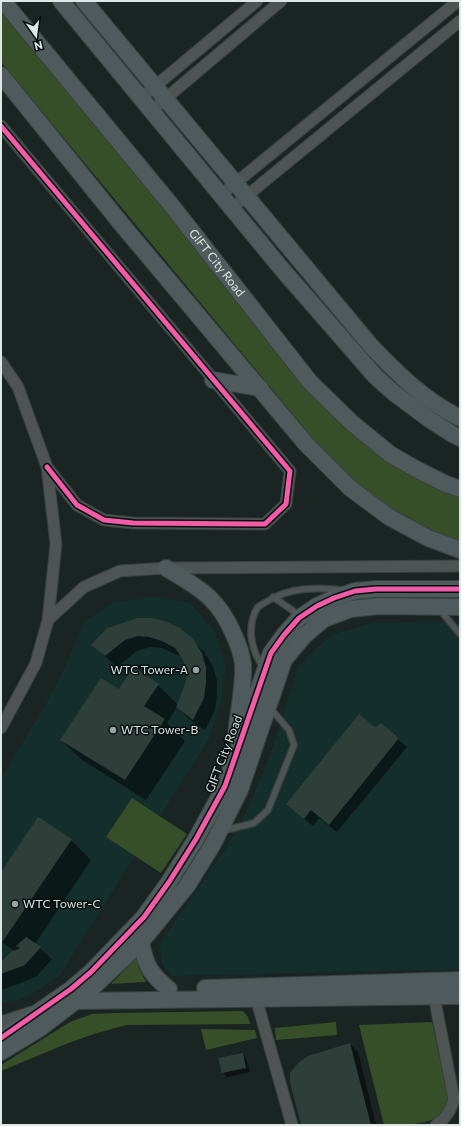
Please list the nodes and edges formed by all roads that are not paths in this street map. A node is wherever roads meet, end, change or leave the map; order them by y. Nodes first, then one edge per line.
1 (3, 1) edge
2 (61, 1) edge
3 (84, 1) edge
4 (256, 1) edge
5 (281, 1) edge
6 (458, 1) edge
7 (460, 21) edge
8 (1, 75) edge
9 (160, 92) junction
10 (147, 104) junction
11 (1, 126) edge
12 (192, 131) junction
13 (179, 143) junction
14 (235, 183) junction
15 (221, 195) junction
16 (246, 196) junction
17 (232, 208) junction
18 (1, 362) edge
19 (213, 380) junction
20 (260, 388) junction
21 (460, 418) edge
22 (460, 438) edge
23 (47, 467) junction
24 (460, 489) edge
25 (460, 550) edge
26 (460, 566) edge
27 (166, 568) junction
28 (460, 589) edge
29 (355, 591) junction
30 (273, 597) junction
31 (437, 606) junction
32 (460, 607) edge
33 (299, 618) junction
34 (48, 620) junction
35 (460, 634) edge
36 (265, 670) junction
37 (268, 705) junction
38 (1, 728) edge
39 (238, 750) junction
40 (219, 831) junction
41 (141, 942) junction
42 (460, 980) edge
43 (169, 989) junction
44 (79, 993) junction
45 (434, 996) junction
46 (460, 996) edge
47 (256, 998) junction
48 (50, 1004) junction
49 (1, 1022) edge
50 (1, 1038) edge
51 (1, 1052) edge
52 (292, 1125) edge
53 (436, 1125) edge

1 - 24 street, GIFT City Road
2 - 10 street
3 - 9 street
4 - 9 street
5 - 9 street
6 - 14 street
7 - 16 street
8 - 20 street
9 - 10 street
9 - 10 street
9 - 12 street
10 - 13 street
11 - 19 street
12 - 13 street
12 - 14 street
13 - 15 street
14 - 15 street
14 - 16 street
15 - 17 street
16 - 17 street
16 - 21 street
17 - 22 street
18 - 23 street
19 - 20 street
19 - 23 street
20 - 25 street
23 - 34 street
26 - 27 street
27 - 34 street
27 - 39 street
28 - 29 street, GIFT City Road
29 - 30 lane
29 - 33 street, GIFT City Road
30 - 33 lane
30 - 36 lane
31 - 32 street, GIFT City Road
31 - 35 lane
31 - 37 street, GIFT City Road
33 - 36 street, GIFT City Road
34 - 38 street
36 - 39 street, GIFT City Road
37 - 40 street, GIFT City Road
37 - 40 lane
39 - 44 street, GIFT City Road
40 - 41 street, GIFT City Road
41 - 43 street
41 - 44 street, GIFT City Road
42 - 43 street
43 - 44 street
44 - 47 street
44 - 48 street, GIFT City Road
44 - 51 street, GIFT City Road
45 - 46 street
45 - 47 street
45 - 53 street
47 - 52 street
48 - 49 street
48 - 50 street, GIFT City Road

